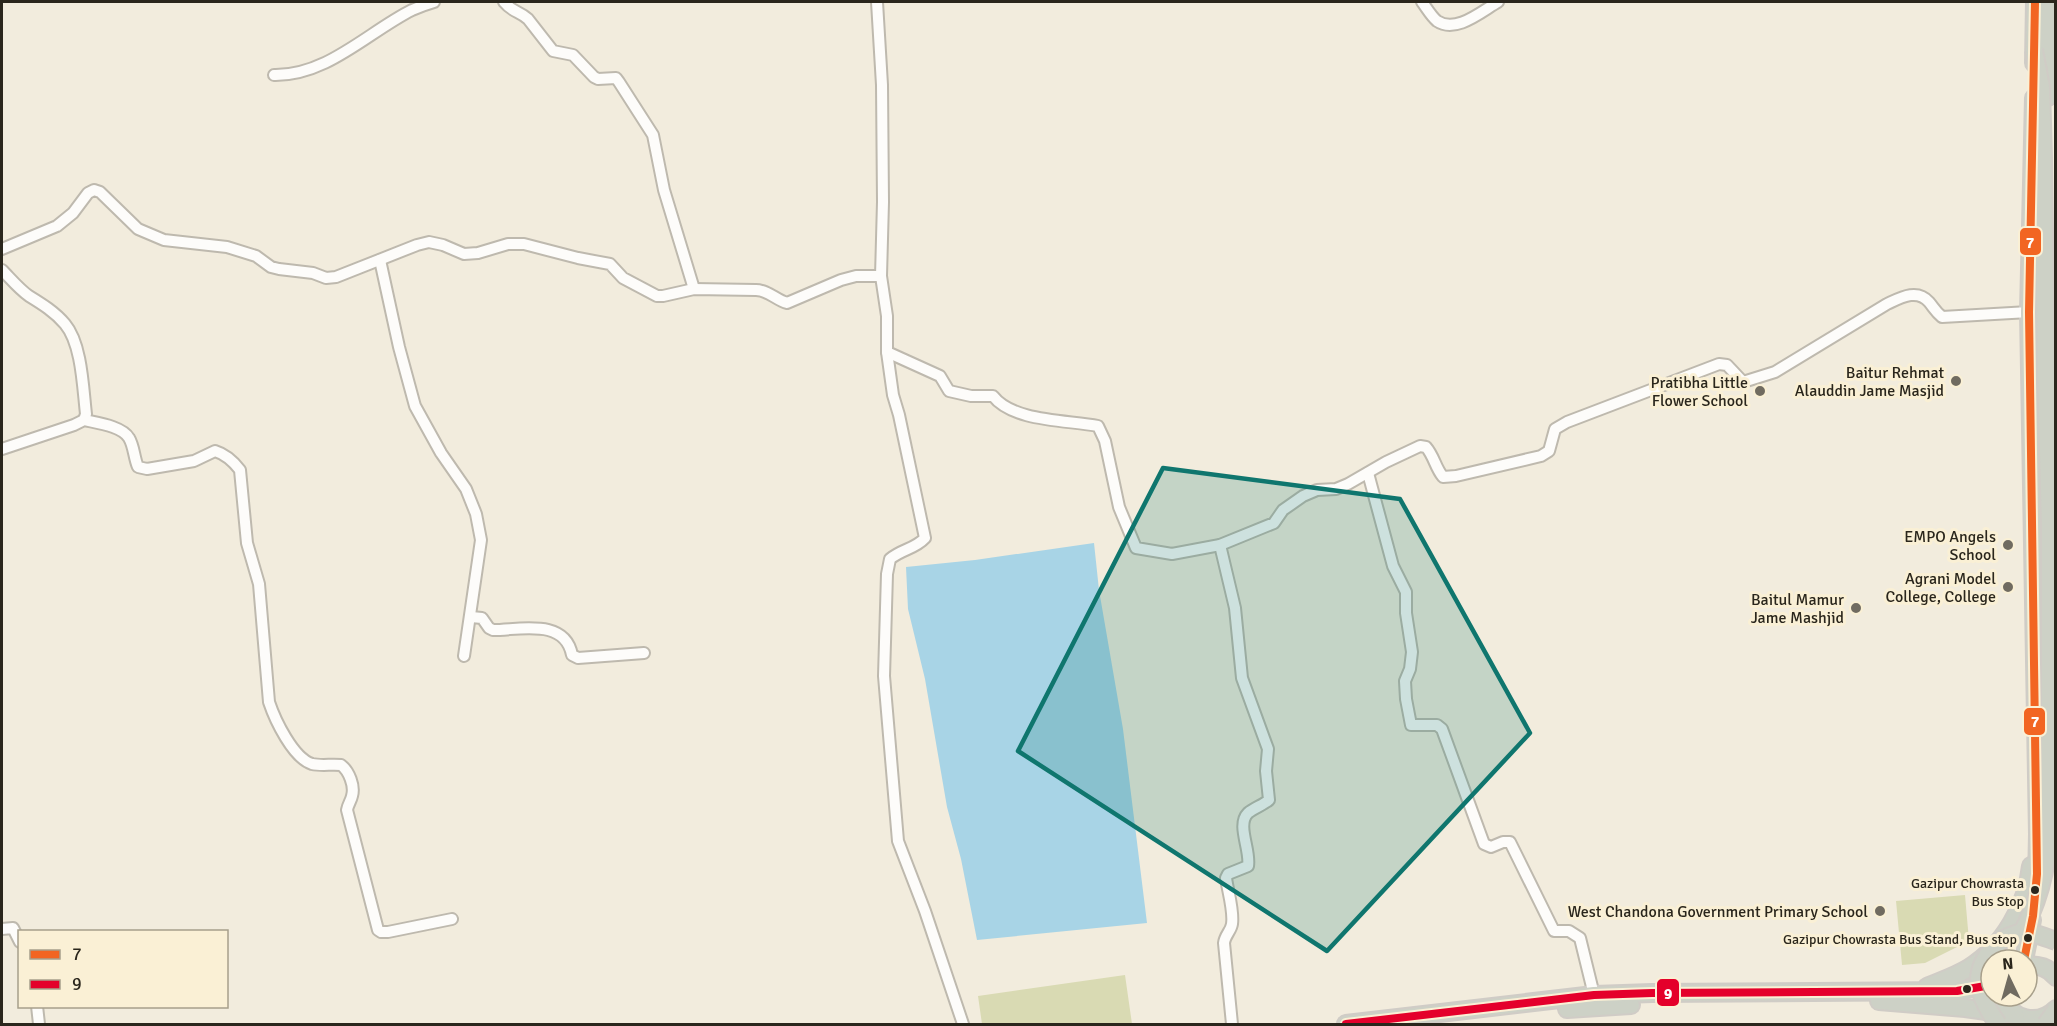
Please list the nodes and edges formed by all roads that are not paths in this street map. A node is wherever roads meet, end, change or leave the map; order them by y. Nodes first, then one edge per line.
1 (434, 2) edge
2 (504, 2) edge
3 (877, 2) edge
4 (1422, 2) edge
5 (1498, 2) edge
6 (2035, 2) edge
7 (2047, 2) edge
8 (2034, 50) junction
9 (274, 75) dead end
10 (2, 249) edge
11 (380, 260) junction
12 (2, 270) edge
13 (881, 276) junction
14 (693, 289) junction
15 (2029, 312) junction
16 (887, 352) junction
17 (2054, 387) edge
18 (84, 420) junction
19 (2, 449) edge
20 (2055, 453) edge
21 (1368, 472) junction
22 (1220, 545) junction
23 (471, 617) junction
24 (644, 652) dead end
25 (464, 657) dead end
26 (2038, 834) junction
27 (452, 920) dead end
28 (2, 929) edge
29 (2010, 936) junction
30 (18, 938) edge
31 (2055, 941) edge
32 (2026, 948) edge
33 (2039, 966) edge
34 (2054, 972) edge
35 (1979, 987) edge
36 (1917, 991) junction
37 (1594, 995) junction
38 (37, 1008) edge
39 (2051, 1017) edge
40 (2016, 1020) edge
41 (39, 1024) edge
42 (963, 1024) edge
43 (1232, 1024) edge
44 (1346, 1024) edge
45 (1443, 1024) edge
46 (1998, 1024) edge

1 - 9 street
2 - 14 street
3 - 13 street
4 - 5 street
6 - 8 highway
7 - 17 highway
8 - 15 highway
8 - 29 highway, bridge
10 - 11 street
11 - 14 street
11 - 23 street
12 - 18 street
13 - 14 street
13 - 16 street
15 - 21 street
15 - 26 highway
16 - 22 street
16 - 42 street
17 - 20 highway
18 - 19 street
18 - 27 street
21 - 22 street
21 - 37 street
22 - 43 street
23 - 24 street
23 - 25 street
26 - 32 highway
26 - 36 highway
28 - 30 street
29 - 31 highway, bridge
29 - 46 highway, bridge
33 - 34 highway
35 - 36 highway
36 - 37 highway
37 - 44 highway
38 - 41 street
39 - 40 highway
40 - 45 highway

